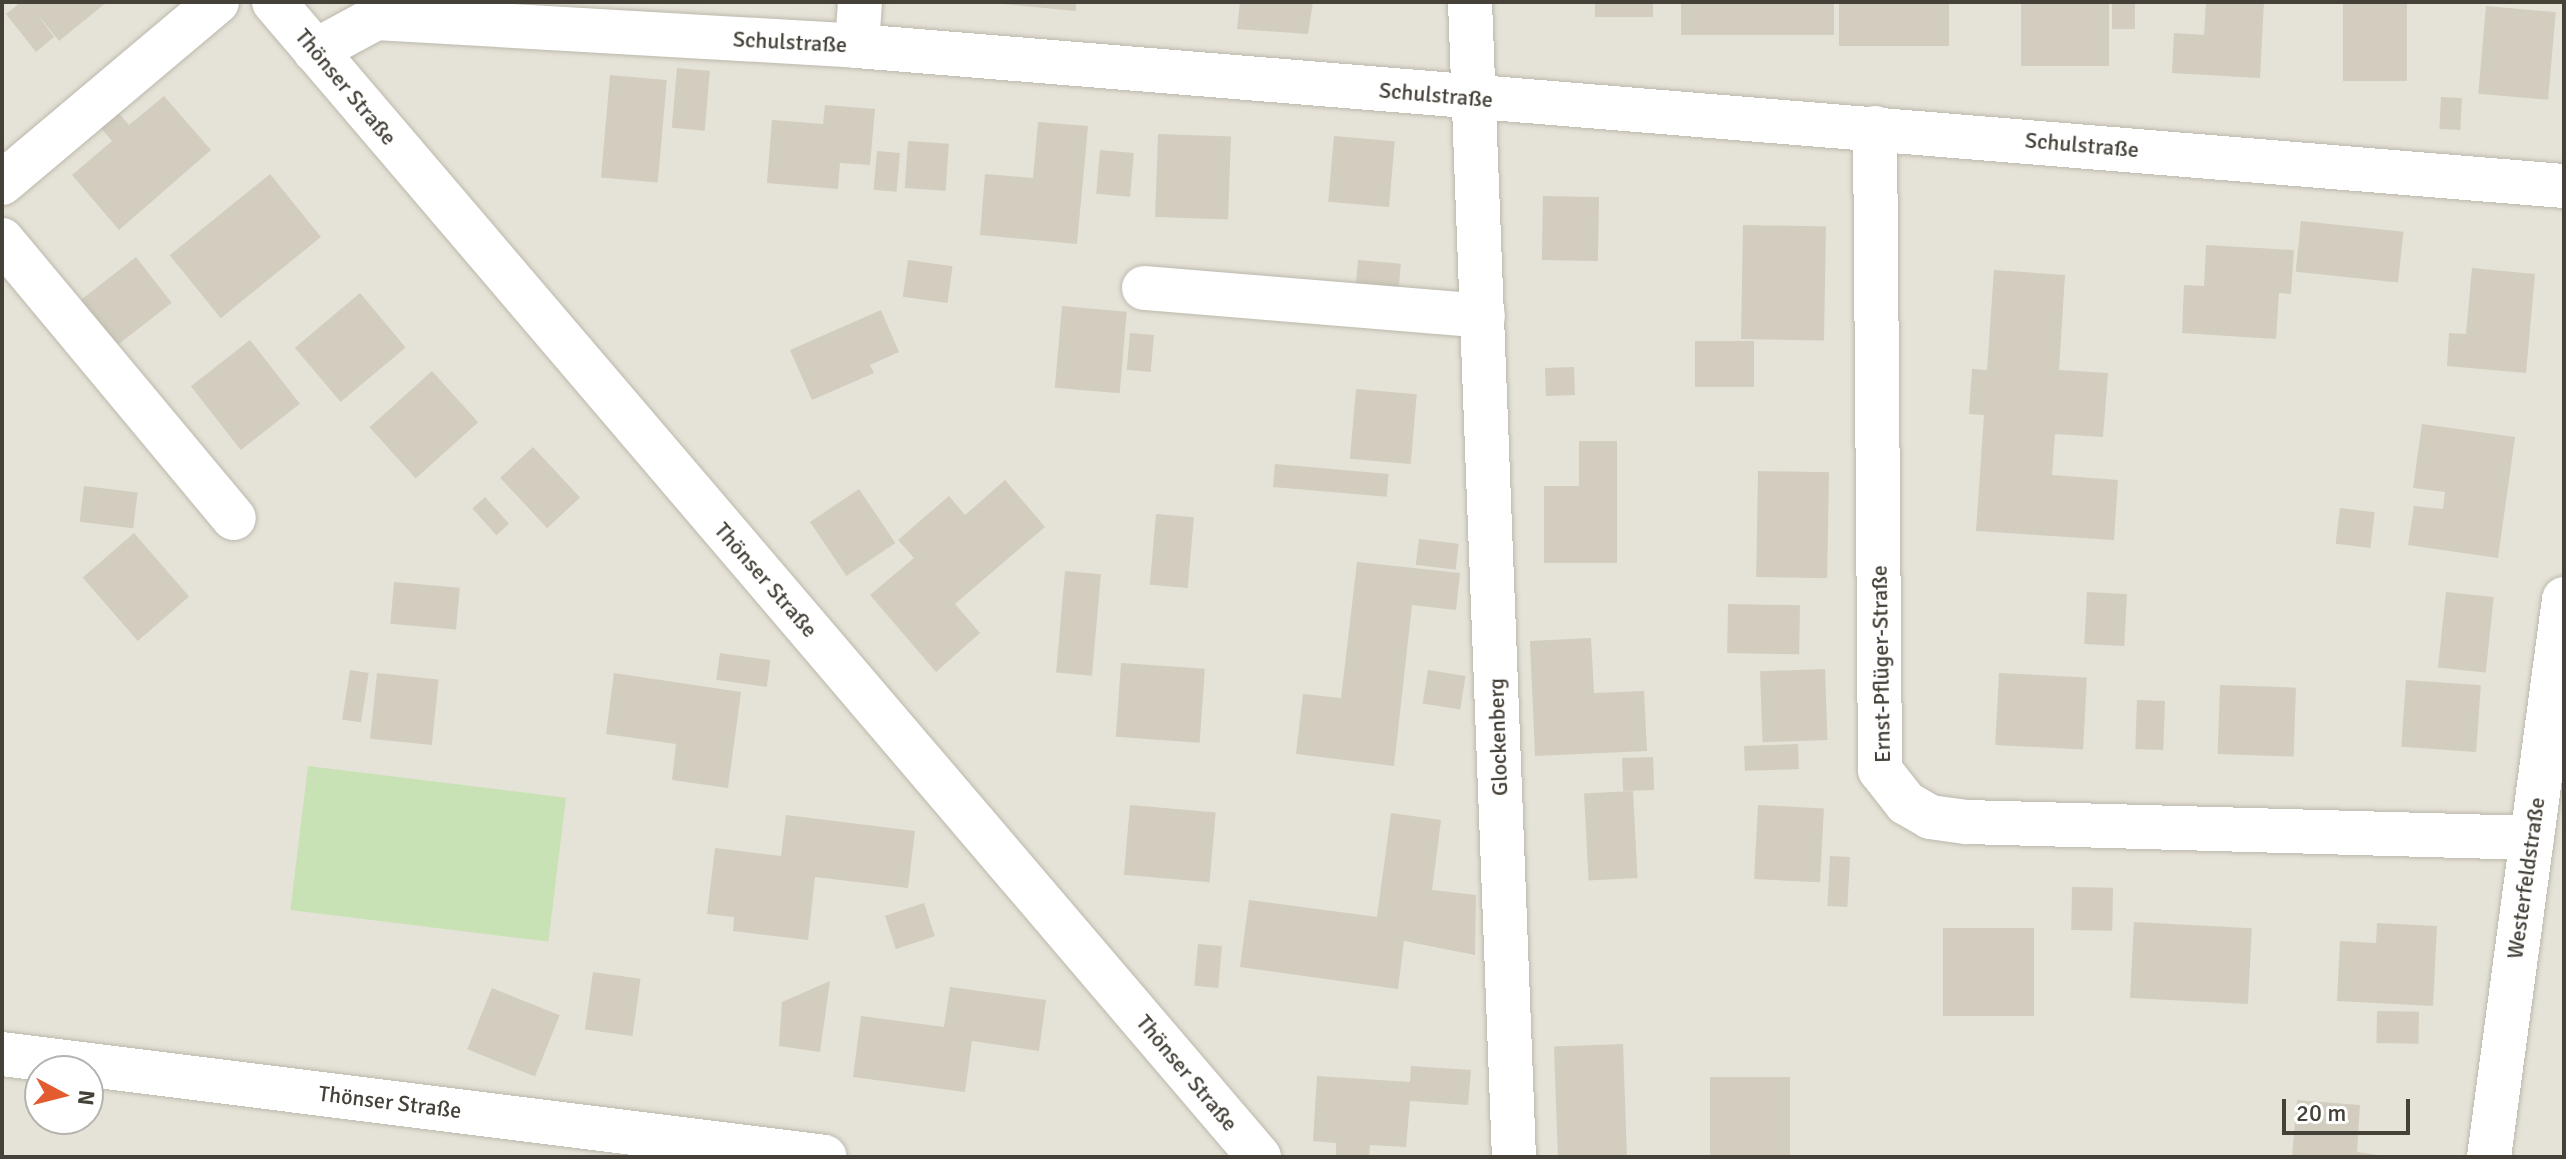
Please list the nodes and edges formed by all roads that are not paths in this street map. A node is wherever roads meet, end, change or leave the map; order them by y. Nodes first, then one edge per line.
1 (217, 2) edge
2 (274, 2) edge
3 (860, 2) edge
4 (1470, 2) edge
5 (857, 46) junction
6 (315, 51) junction
7 (1474, 98) junction
8 (1875, 128) junction
9 (2, 183) edge
10 (2564, 186) edge
11 (2, 240) edge
12 (1144, 288) dead end
13 (1483, 316) junction
14 (234, 518) dead end
15 (2564, 599) edge
16 (2544, 819) edge
17 (2, 1054) edge
18 (825, 1157) edge
19 (1259, 1157) edge
20 (1514, 1157) edge
21 (2489, 1157) edge

1 - 9 street
2 - 6 street, Thönser Straße
3 - 5 street
4 - 7 street, Glockenberg
5 - 6 street, Schulstraße
5 - 7 street, Schulstraße
6 - 19 street, Thönser Straße
7 - 8 street, Schulstraße
7 - 13 street, Glockenberg
8 - 10 street, Schulstraße
8 - 16 street, Ernst-Pflüger-Straße
11 - 14 street
12 - 13 street
13 - 20 street, Glockenberg
15 - 16 street, Westerfeldstraße
16 - 21 street, Westerfeldstraße
17 - 18 street, Thönser Straße

